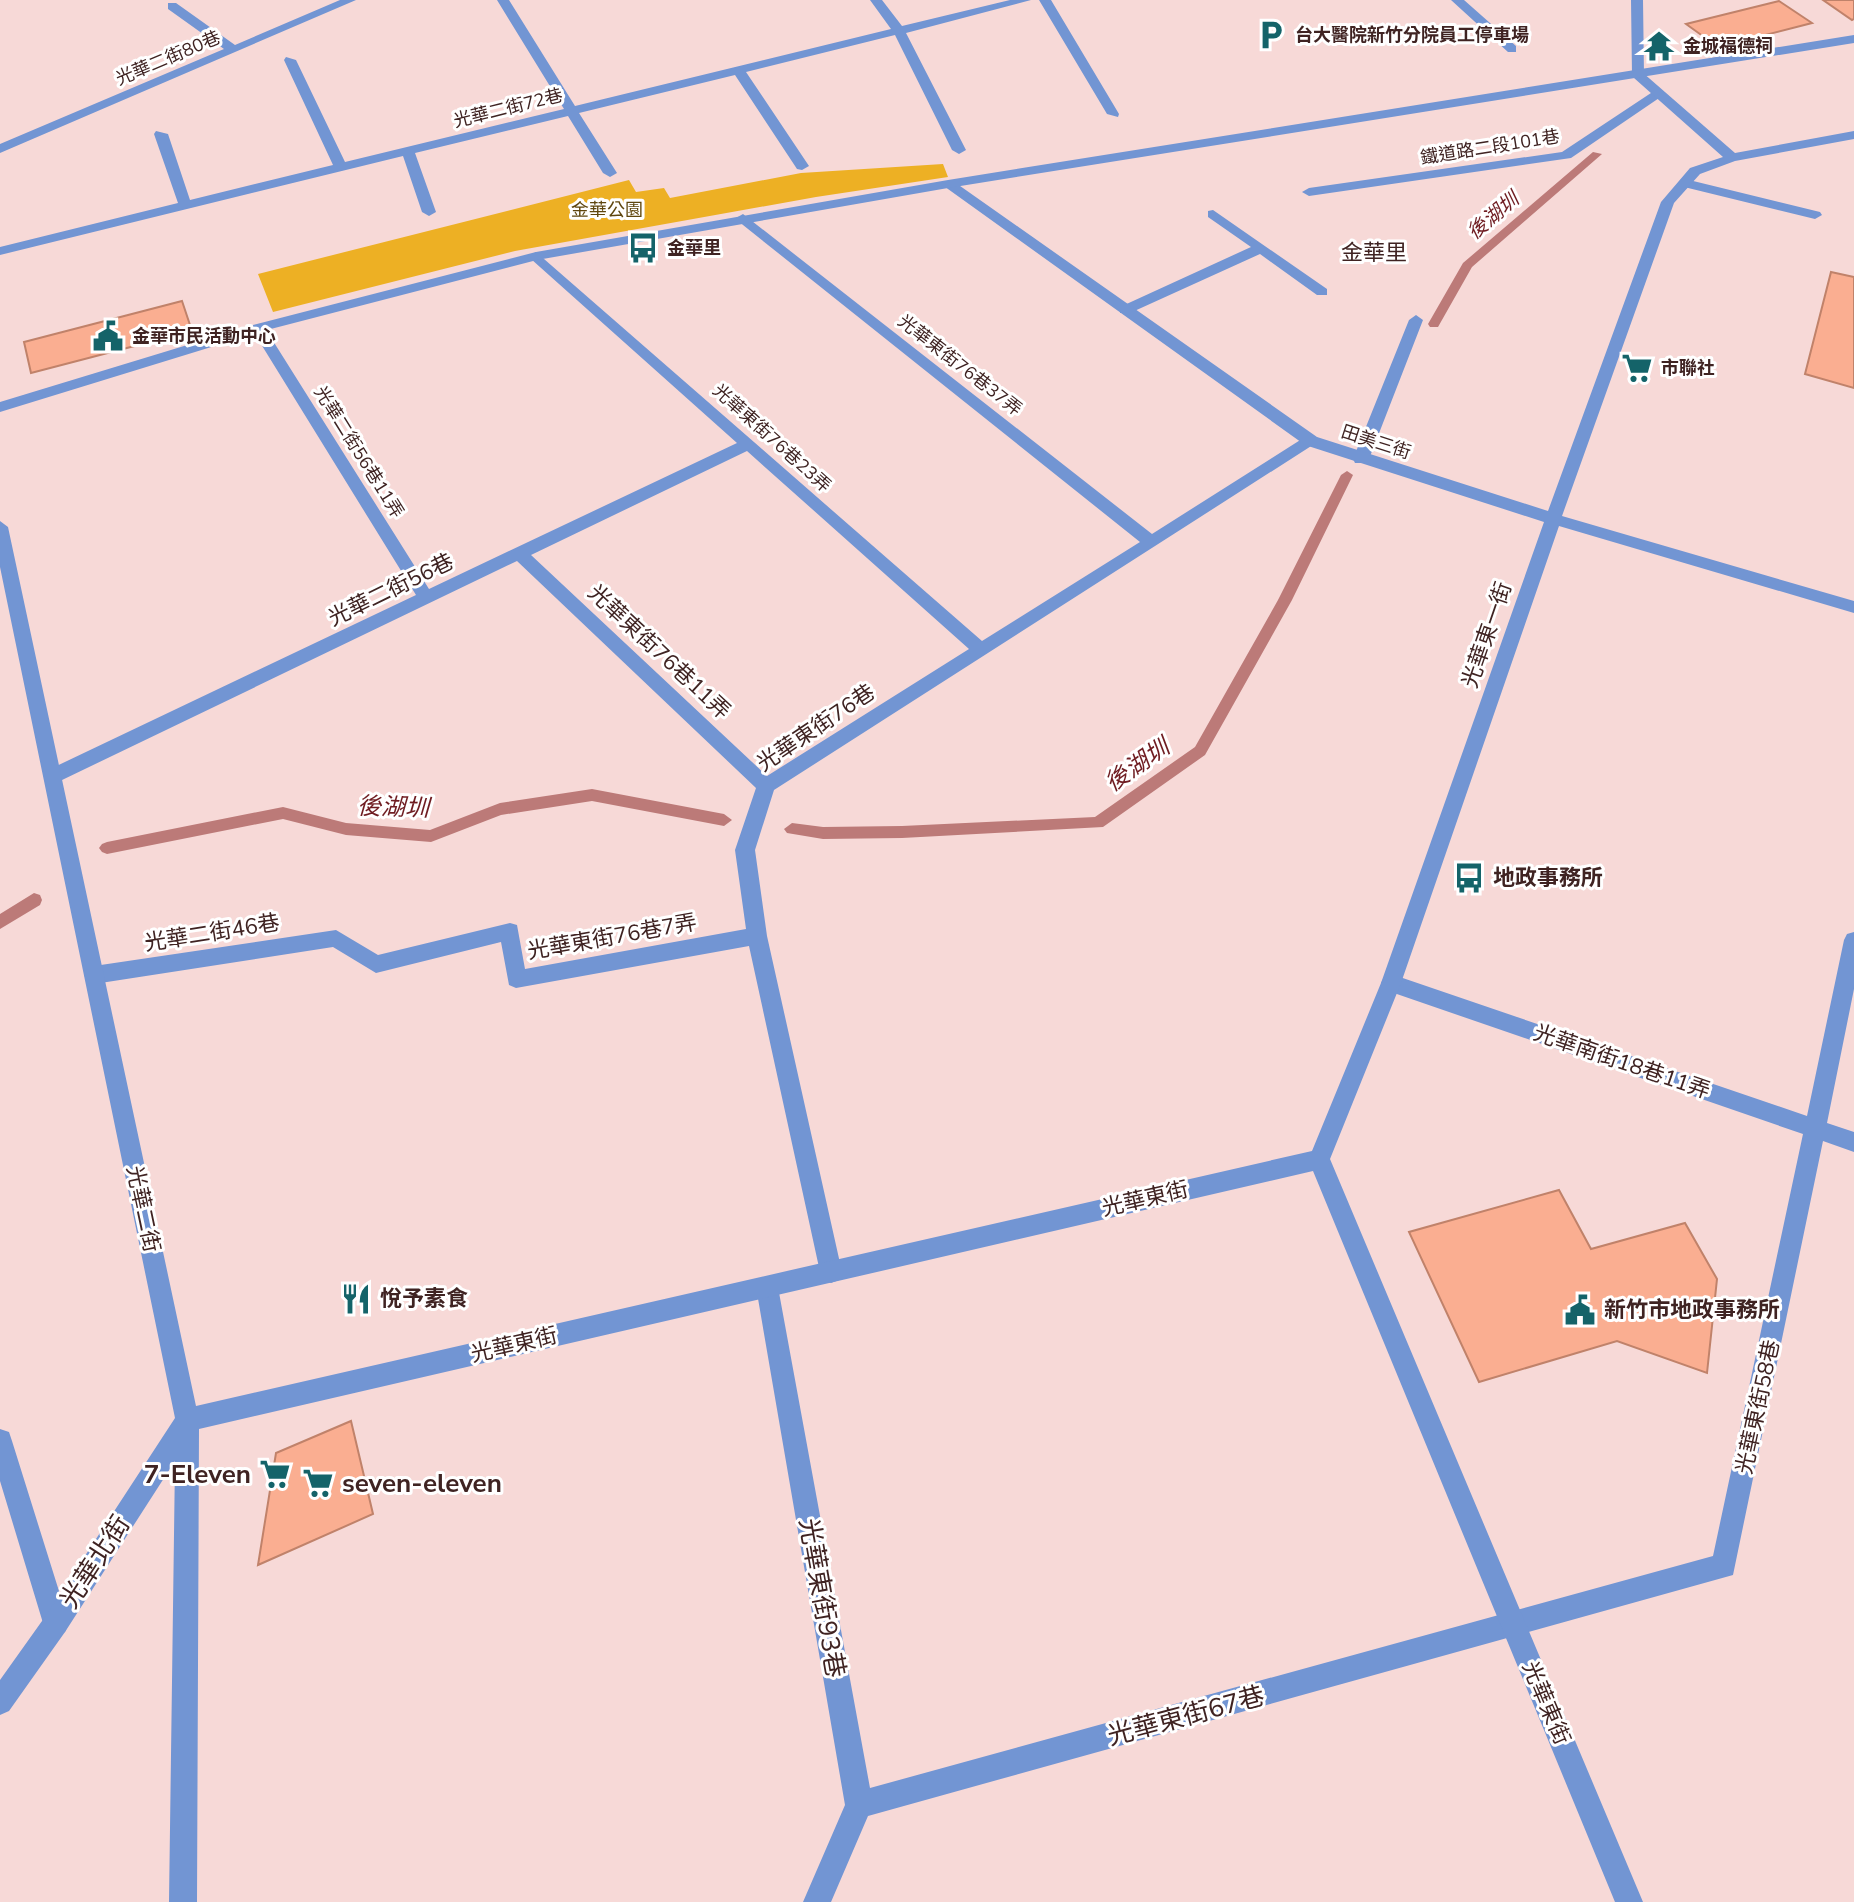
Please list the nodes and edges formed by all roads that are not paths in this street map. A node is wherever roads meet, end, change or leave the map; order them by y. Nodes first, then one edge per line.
1 (350, 0) edge
2 (503, 0) edge
3 (876, 0) edge
4 (1025, 0) edge
5 (1045, 0) edge
6 (1457, 0) edge
7 (1635, 2) edge
8 (172, 6) dead end
9 (899, 31) junction
10 (1854, 39) edge
11 (1512, 49) dead end
12 (234, 50) junction
13 (290, 60) dead end
14 (738, 70) junction
15 (1638, 75) junction
16 (1659, 94) junction
17 (572, 111) junction
18 (1113, 114) dead end
19 (161, 134) dead end
20 (1854, 135) edge
21 (0, 149) edge
22 (959, 150) dead end
23 (408, 151) junction
24 (1732, 158) junction
25 (802, 166) dead end
26 (341, 167) junction
27 (610, 173) dead end
28 (1685, 183) junction
29 (948, 184) junction
30 (1309, 192) dead end
31 (185, 205) junction
32 (429, 212) dead end
33 (1213, 214) dead end
34 (1815, 215) dead end
35 (743, 218) junction
36 (1261, 248) junction
37 (0, 251) edge
38 (536, 256) junction
39 (1322, 292) dead end
40 (1125, 310) junction
41 (1416, 320) dead end
42 (258, 328) junction
43 (0, 407) edge
44 (1311, 441) junction
45 (748, 444) junction
46 (1361, 459) junction
47 (1553, 519) junction
48 (0, 527) edge
49 (1151, 542) junction
50 (519, 553) junction
51 (426, 598) junction
52 (1854, 607) edge
53 (981, 650) junction
54 (53, 776) junction
55 (766, 786) junction
56 (757, 936) junction
57 (336, 938) joint
58 (1854, 940) edge
59 (94, 975) junction
60 (1391, 983) junction
61 (1817, 1129) junction
62 (1854, 1142) edge
63 (1319, 1159) junction
64 (831, 1272) junction
65 (767, 1287) junction
66 (187, 1420) junction
67 (0, 1441) edge
68 (56, 1623) junction
69 (1514, 1626) junction
70 (0, 1702) edge
71 (859, 1805) junction
72 (183, 1902) edge
73 (817, 1902) edge
74 (1629, 1902) edge

1 - 12 street, 光華二街80巷
2 - 17 street
3 - 9 street
4 - 9 street, 光華二街72巷
5 - 18 street
6 - 11 street
7 - 15 street
8 - 12 street
9 - 14 street, 光華二街72巷
9 - 22 street
10 - 15 street
12 - 21 street, 光華二街80巷
13 - 26 street
14 - 17 street, 光華二街72巷
14 - 25 street
15 - 16 street
15 - 29 street
16 - 24 street
16 - 30 street, 鐵道路二段101巷
17 - 23 street, 光華二街72巷
17 - 27 street
19 - 31 street
20 - 24 street, 光華東一街
23 - 26 street, 光華二街72巷
23 - 32 street
24 - 28 street, 光華東一街
26 - 31 street, 光華二街72巷
28 - 34 street
28 - 47 street, 光華東一街
29 - 35 street
29 - 40 street, 田美三街
31 - 37 street, 光華二街72巷
33 - 36 street
35 - 38 street
35 - 49 street, 光華東街76巷37弄
36 - 39 street
36 - 40 street
38 - 42 street
38 - 45 street, 光華東街76巷23弄
40 - 44 street, 田美三街
41 - 46 street
42 - 43 street
42 - 51 street, 光華二街56巷11弄
44 - 46 street, 田美三街
44 - 49 street, 光華東街76巷
45 - 50 street, 光華二街56巷
45 - 53 street, 光華東街76巷23弄
46 - 47 street, 田美三街
47 - 52 street, 田美三街
47 - 60 street, 光華東一街
48 - 54 street, 光華二街
49 - 53 street, 光華東街76巷
50 - 51 street, 光華二街56巷
50 - 55 street, 光華東街76巷11弄
51 - 54 street, 光華二街56巷
53 - 55 street, 光華東街76巷
54 - 59 street, 光華二街
55 - 56 street, 光華東街76巷
56 - 57 street, 光華東街76巷7弄
56 - 64 street, 光華東街76巷
57 - 59 street, 光華二街46巷
58 - 61 street, 光華東街58巷
59 - 66 street, 光華二街
60 - 61 street, 光華南街18巷11弄
60 - 63 street, 光華東一街
61 - 62 street, 光華南街18巷11弄
61 - 69 street, 光華東街58巷
63 - 64 street, 光華東街
63 - 69 street, 光華東街
64 - 65 street, 光華東街
65 - 66 street, 光華東街
65 - 71 street, 光華東街93巷
66 - 68 street, 光華北街
66 - 72 street, 光華二街
67 - 68 street
68 - 70 street, 光華北街
69 - 71 street, 光華東街67巷
69 - 74 street, 光華東街
71 - 73 street

